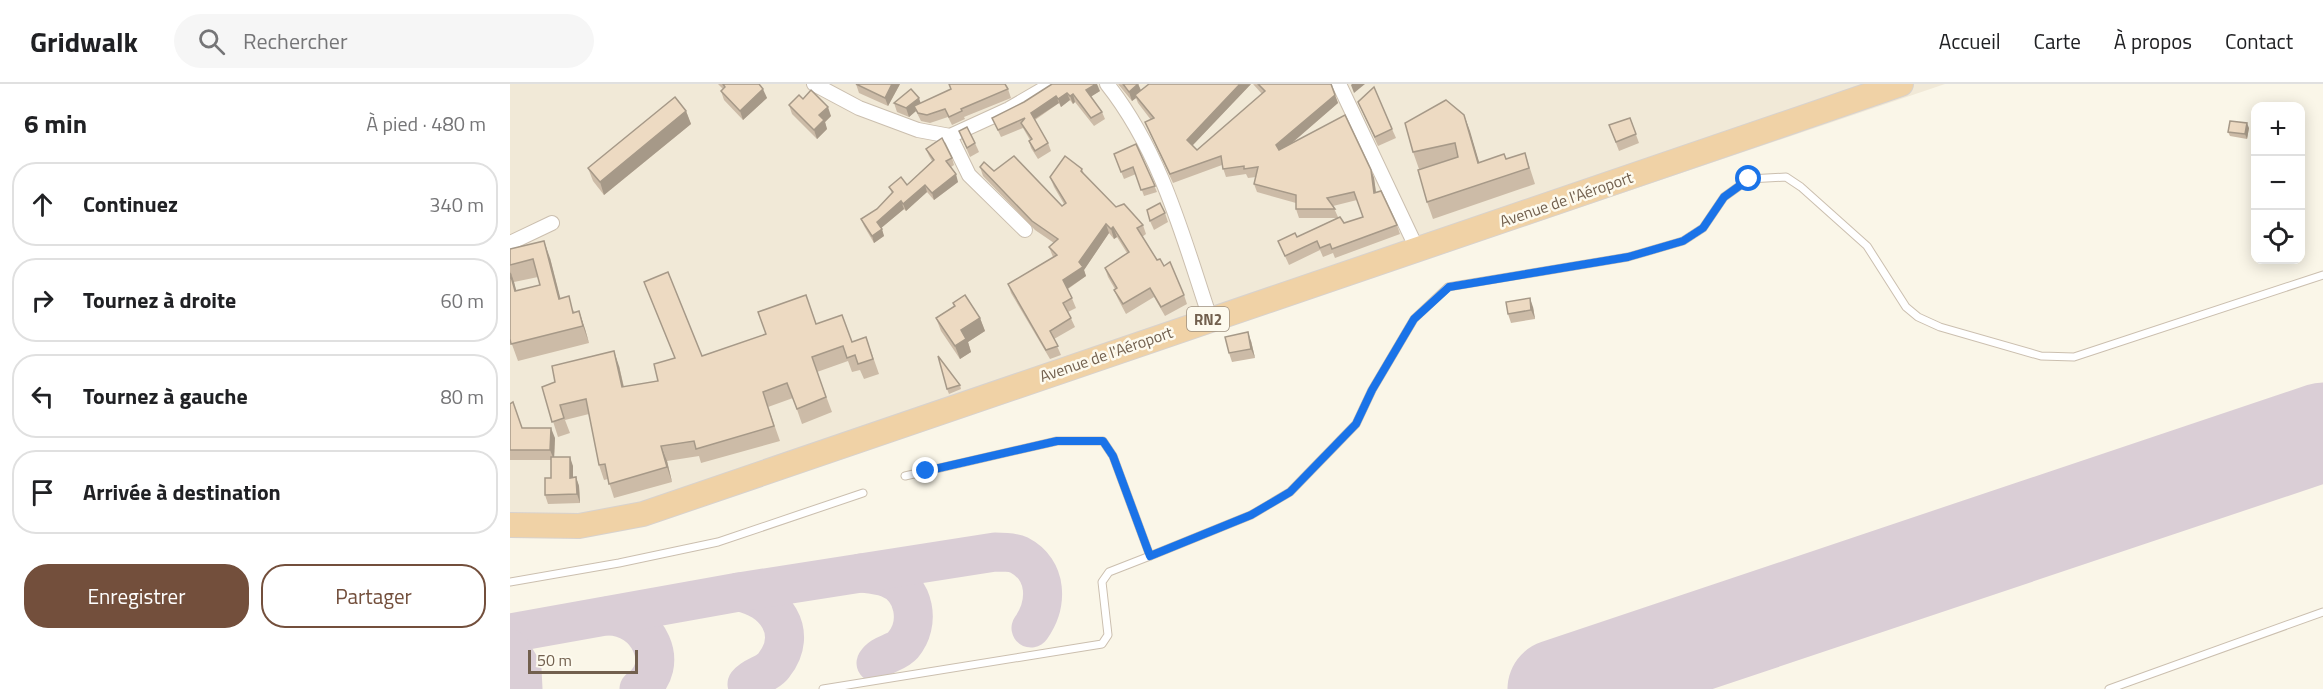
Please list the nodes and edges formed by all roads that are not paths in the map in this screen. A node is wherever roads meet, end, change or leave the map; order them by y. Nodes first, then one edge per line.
1 (814, 84) edge
2 (1052, 84) edge
3 (1107, 84) edge
4 (1339, 84) edge
5 (1900, 84) edge
6 (950, 136) junction
7 (552, 223) dead end
8 (1026, 230) dead end
9 (510, 243) edge
10 (1418, 250) junction
11 (2323, 275) edge
12 (1209, 318) junction
13 (905, 476) dead end
14 (863, 493) dead end
15 (510, 525) edge
16 (1150, 556) junction
17 (510, 582) edge
18 (2323, 612) edge
19 (823, 689) edge
20 (2109, 689) edge

1 - 6 street
2 - 6 street
3 - 12 street
4 - 10 street
5 - 10 highway, Avenue de l'Aéroport / RN2
6 - 8 street
7 - 9 street
10 - 12 highway, Avenue de l'Aéroport / RN2
11 - 16 lane
12 - 15 highway, Avenue de l'Aéroport / RN2
13 - 16 lane
14 - 17 lane
16 - 19 lane
18 - 20 lane

